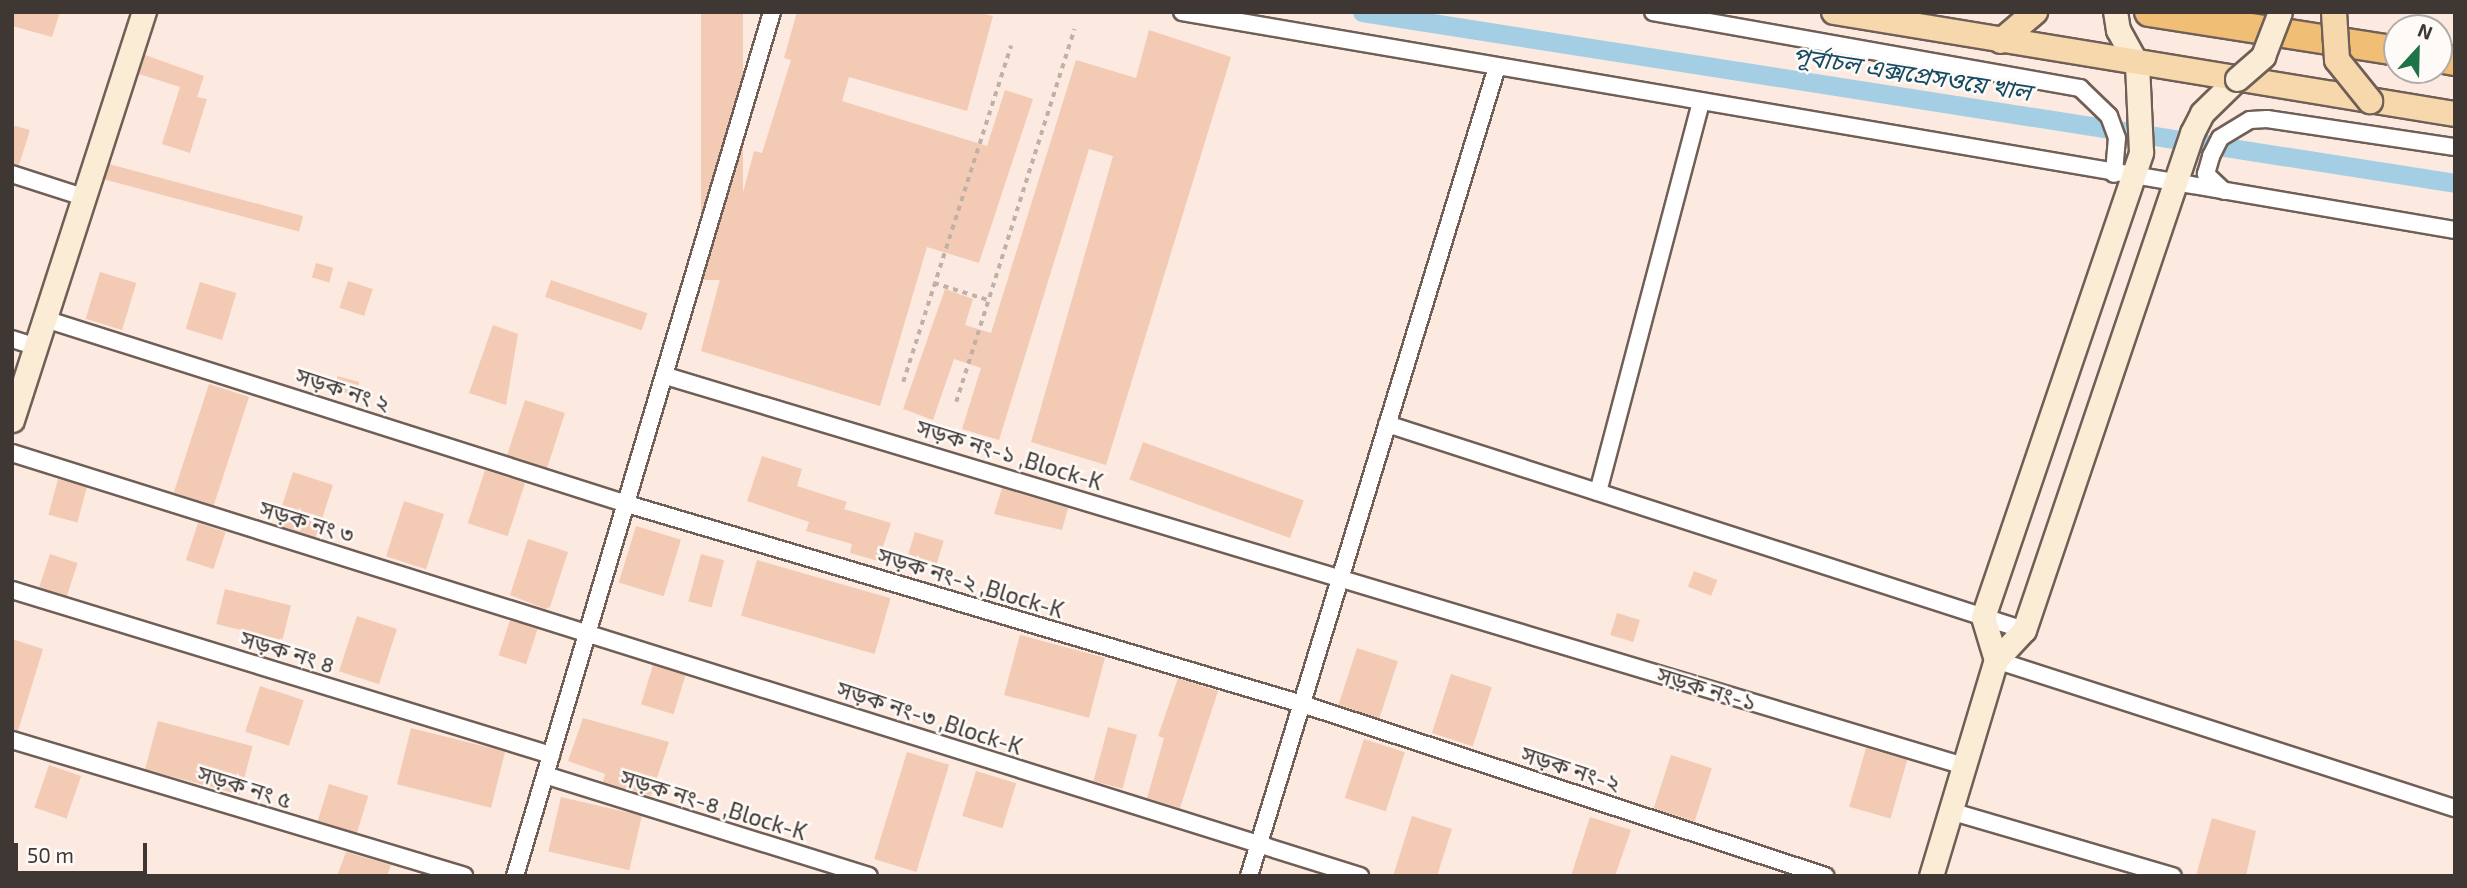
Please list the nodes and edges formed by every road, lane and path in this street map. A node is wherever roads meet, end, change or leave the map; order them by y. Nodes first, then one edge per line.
1 (144, 12) edge
2 (772, 12) edge
3 (1182, 12) edge
4 (1653, 12) edge
5 (1834, 12) edge
6 (2035, 12) edge
7 (2115, 12) edge
8 (2149, 12) edge
9 (2280, 12) edge
10 (2334, 12) edge
11 (1074, 29) dead end
12 (2001, 41) junction
13 (1011, 46) dead end
14 (2383, 49) edge
15 (2137, 64) junction
16 (1497, 67) junction
17 (2237, 79) junction
18 (2370, 101) junction
19 (1702, 102) junction
20 (2455, 114) edge
21 (2455, 147) edge
22 (12, 174) edge
23 (2125, 176) junction
24 (2178, 184) junction
25 (2224, 191) junction
26 (83, 197) junction
27 (2455, 230) edge
28 (934, 282) junction
29 (988, 300) junction
30 (45, 319) junction
31 (12, 339) edge
32 (36, 347) junction
33 (666, 376) junction
34 (903, 382) dead end
35 (956, 402) dead end
36 (12, 420) edge
37 (1387, 424) junction
38 (12, 453) edge
39 (1598, 492) junction
40 (627, 504) junction
41 (1341, 576) junction
42 (12, 590) edge
43 (1983, 617) junction
44 (2024, 631) junction
45 (589, 632) junction
46 (1996, 660) junction
47 (1302, 704) junction
48 (12, 740) edge
49 (551, 755) junction
50 (1964, 766) junction
51 (545, 775) junction
52 (2455, 808) edge
53 (1950, 811) junction
54 (1258, 846) junction
55 (464, 876) edge
56 (514, 876) edge
57 (869, 876) edge
58 (1249, 876) edge
59 (1360, 876) edge
60 (1825, 876) edge
61 (1931, 876) edge
62 (2173, 876) edge

1 - 26 street
2 - 33 street
3 - 16 street
4 - 23 street
5 - 12 main road
6 - 12 main road
7 - 15 street
8 - 14 highway
9 - 17 street, bridge
10 - 18 main road, bridge
11 - 29 path
12 - 15 main road
13 - 28 path
15 - 17 main road
15 - 23 street
16 - 19 street
16 - 37 street
17 - 18 main road
17 - 24 street
18 - 20 main road
19 - 23 street
19 - 39 street
21 - 25 street
22 - 26 street
23 - 24 street
23 - 43 street
24 - 25 street
24 - 44 street
25 - 27 street
26 - 30 street
28 - 29 path
28 - 34 path
29 - 35 path
30 - 32 street
30 - 40 street, সড়ক নং ২
31 - 32 street
32 - 36 street
33 - 40 street
33 - 41 street, সড়ক নং-১ ,Block-K
37 - 39 street
37 - 41 street
38 - 45 street, সড়ক নং ৩
39 - 43 street
40 - 45 street
40 - 47 street, সড়ক নং-২ ,Block-K
41 - 47 street
41 - 50 street, সড়ক নং-১
42 - 49 street, সড়ক নং ৪
43 - 44 street
43 - 46 street
44 - 46 street
45 - 49 street
45 - 54 street, সড়ক নং-৩ ,Block-K
46 - 50 street
46 - 52 street
47 - 54 street
47 - 60 street, সড়ক নং-২
48 - 55 street, সড়ক নং ৫
49 - 51 street
50 - 53 street
51 - 56 street
51 - 57 street, সড়ক নং-৪ ,Block-K
53 - 61 street
53 - 62 street
54 - 58 street
54 - 59 street, সড়ক নং-৩ ,Block-K

